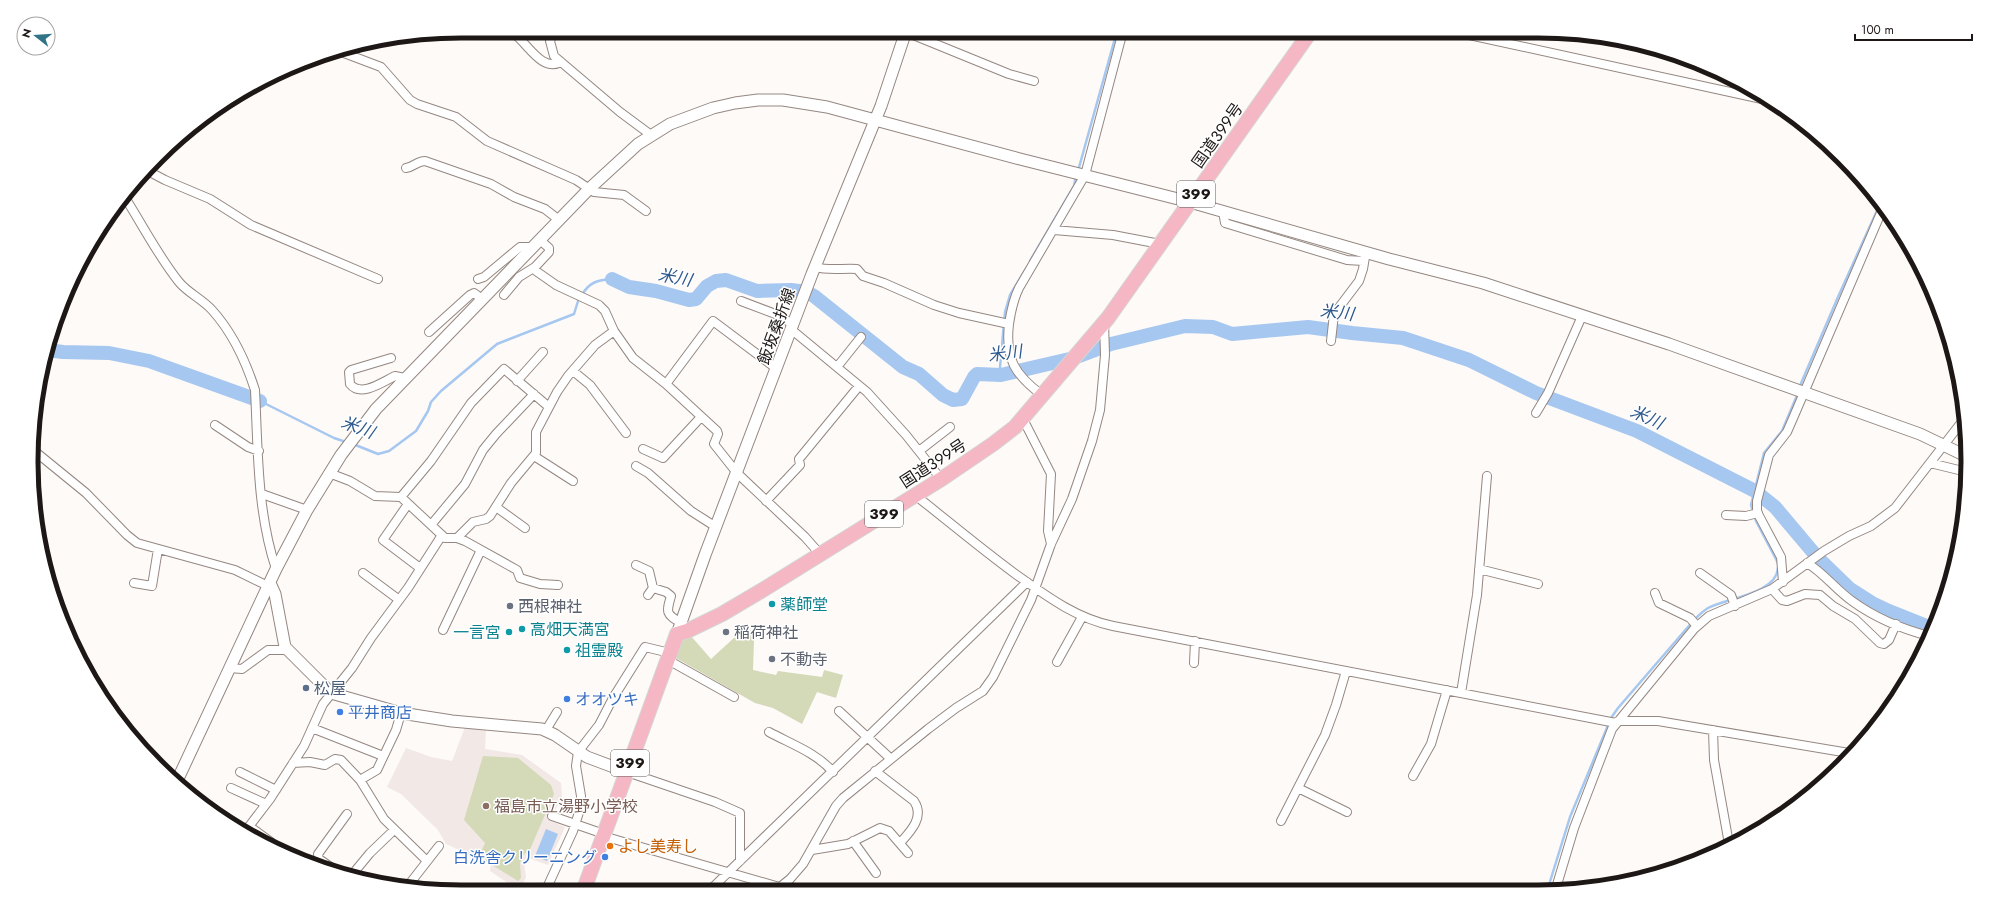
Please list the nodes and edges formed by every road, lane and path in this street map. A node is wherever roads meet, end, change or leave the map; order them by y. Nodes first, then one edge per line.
1 (517, 38) edge
2 (551, 38) edge
3 (904, 38) edge
4 (923, 38) edge
5 (1121, 38) edge
6 (1306, 38) edge
7 (1483, 38) edge
8 (346, 54) edge
9 (561, 62) junction
10 (1034, 81) dead end
11 (1752, 97) edge
12 (875, 121) junction
13 (650, 135) junction
14 (406, 168) dead end
15 (152, 173) edge
16 (1079, 174) junction
17 (589, 189) junction
18 (128, 202) edge
19 (1190, 202) junction
20 (646, 211) dead end
21 (1881, 215) edge
22 (558, 220) junction
23 (1054, 230) junction
24 (536, 244) junction
25 (1160, 244) junction
26 (1365, 257) junction
27 (535, 267) junction
28 (815, 267) junction
29 (378, 279) dead end
30 (478, 279) dead end
31 (504, 295) dead end
32 (482, 299) junction
33 (741, 300) dead end
34 (1582, 316) junction
35 (1104, 322) junction
36 (1005, 323) junction
37 (793, 327) junction
38 (614, 331) junction
39 (429, 332) dead end
40 (1331, 334) dead end
41 (861, 338) dead end
42 (543, 352) dead end
43 (390, 358) dead end
44 (836, 367) junction
45 (777, 369) junction
46 (573, 371) junction
47 (405, 378) junction
48 (517, 381) junction
49 (666, 384) junction
50 (859, 386) junction
51 (1803, 392) junction
52 (534, 394) junction
53 (1042, 395) junction
54 (549, 407) junction
55 (1536, 413) dead end
56 (701, 418) junction
57 (1023, 419) junction
58 (215, 424) dead end
59 (1959, 425) edge
60 (950, 427) dead end
61 (626, 432) dead end
62 (1943, 445) junction
63 (643, 449) dead end
64 (259, 451) junction
65 (919, 451) junction
66 (1961, 453) edge
67 (38, 454) edge
68 (534, 456) junction
69 (1930, 463) junction
70 (636, 466) dead end
71 (1961, 470) edge
72 (329, 473) junction
73 (737, 474) junction
74 (1487, 476) dead end
75 (941, 479) junction
76 (573, 481) dead end
77 (262, 494) junction
78 (915, 495) junction
79 (401, 497) junction
80 (766, 502) junction
81 (408, 504) junction
82 (496, 507) junction
83 (307, 510) junction
84 (1726, 514) dead end
85 (1755, 514) junction
86 (431, 525) junction
87 (716, 527) junction
88 (525, 528) dead end
89 (442, 535) junction
90 (457, 538) junction
91 (1051, 544) junction
92 (158, 549) junction
93 (481, 550) junction
94 (820, 554) junction
95 (1808, 563) junction
96 (636, 565) dead end
97 (420, 568) junction
98 (1479, 569) junction
99 (276, 570) junction
100 (364, 573) dead end
101 (1700, 573) dead end
102 (1027, 582) junction
103 (1783, 582) junction
104 (134, 583) dead end
105 (269, 584) junction
106 (1538, 584) dead end
107 (558, 585) dead end
108 (653, 588) junction
109 (1035, 588) junction
110 (1772, 589) junction
111 (1656, 593) dead end
112 (648, 595) dead end
113 (398, 599) junction
114 (1734, 602) junction
115 (1082, 617) junction
116 (1695, 623) junction
117 (1896, 624) junction
118 (679, 629) junction
119 (443, 630) dead end
120 (1924, 634) edge
121 (1195, 641) junction
122 (287, 650) junction
123 (669, 656) junction
124 (1056, 662) dead end
125 (1194, 664) dead end
126 (229, 668) junction
127 (1346, 671) junction
128 (1447, 690) junction
129 (1461, 693) junction
130 (331, 694) junction
131 (734, 697) dead end
132 (839, 711) dead end
133 (557, 712) dead end
134 (401, 713) junction
135 (1613, 722) junction
136 (312, 728) junction
137 (546, 730) junction
138 (1713, 730) junction
139 (769, 732) dead end
140 (868, 737) junction
141 (578, 752) junction
142 (1845, 752) edge
143 (383, 756) junction
144 (891, 759) junction
145 (293, 763) junction
146 (876, 771) junction
147 (240, 772) dead end
148 (627, 772) junction
149 (832, 772) junction
150 (1414, 776) dead end
151 (179, 777) edge
152 (360, 780) junction
153 (231, 788) dead end
154 (1298, 788) junction
155 (276, 790) junction
156 (266, 804) junction
157 (1347, 812) dead end
158 (347, 814) dead end
159 (552, 816) dead end
160 (1281, 821) dead end
161 (575, 825) junction
162 (248, 827) edge
163 (394, 830) junction
164 (603, 835) junction
165 (1728, 839) edge
166 (853, 841) junction
167 (900, 843) junction
168 (439, 846) dead end
169 (812, 850) junction
170 (908, 853) dead end
171 (426, 860) junction
172 (740, 861) junction
173 (325, 863) edge
174 (355, 872) edge
175 (729, 872) junction
176 (876, 873) dead end
177 (411, 882) edge
178 (1557, 884) edge
179 (548, 885) edge
180 (585, 885) edge
181 (715, 885) edge
182 (766, 885) edge
183 (782, 885) edge

1 - 9 street
2 - 9 street
3 - 12 street, 飯坂桑折線
4 - 10 street
5 - 16 street
6 - 19 highway, 国道399号 / 399
7 - 11 street
8 - 17 street
9 - 13 street
12 - 13 street
12 - 16 street
12 - 28 street, 飯坂桑折線
13 - 17 street
14 - 22 street
15 - 29 street
16 - 19 street
16 - 23 street
17 - 20 street
17 - 22 street
18 - 64 street
19 - 25 highway, 国道399号 / 399
19 - 26 street
21 - 51 street
22 - 24 street
23 - 25 street
23 - 36 street
24 - 27 street
24 - 30 street
24 - 32 street
25 - 35 highway, 国道399号 / 399
26 - 34 street
26 - 40 street
27 - 31 street
27 - 38 street
28 - 36 street
28 - 37 street, 飯坂桑折線
32 - 39 street
32 - 47 street
33 - 37 street
34 - 51 street
34 - 55 street
35 - 53 highway, 国道399号 / 399
35 - 91 street
36 - 53 street
37 - 44 street
37 - 45 street, 飯坂桑折線
38 - 46 street
38 - 49 street
41 - 44 street
42 - 48 street
43 - 47 street
44 - 50 street
45 - 49 street
45 - 73 street, 飯坂桑折線
46 - 54 street
46 - 61 street
47 - 72 street
48 - 52 street
48 - 79 street
49 - 56 street
50 - 65 street
50 - 80 street
51 - 62 street
51 - 85 street
52 - 54 street
52 - 86 street
53 - 57 highway, 国道399号 / 399
54 - 68 street
56 - 63 street
56 - 73 street
57 - 75 highway, 国道399号 / 399
57 - 91 street
58 - 64 street
59 - 62 street
60 - 65 street
62 - 66 street
62 - 69 street
64 - 77 street
65 - 75 street
67 - 92 street
68 - 76 street
68 - 82 street
69 - 71 street
69 - 95 street
70 - 87 street
72 - 79 street
72 - 83 street
73 - 80 street
73 - 87 street, 飯坂桑折線
74 - 98 street
75 - 78 highway, 国道399号 / 399
77 - 83 street
77 - 99 street
78 - 94 highway, 国道399号 / 399
78 - 102 street
79 - 81 street
80 - 94 street
81 - 86 street
81 - 97 street
82 - 88 street
82 - 90 street
83 - 99 street
84 - 85 street
85 - 103 street
86 - 89 street
87 - 118 street, 飯坂桑折線
89 - 90 street
89 - 97 street
90 - 93 street
91 - 109 street
92 - 104 street
92 - 105 street
93 - 107 street
93 - 119 street
94 - 118 highway, 国道399号 / 399
95 - 103 street
95 - 117 street
96 - 108 street
97 - 113 street
98 - 106 street
98 - 129 street
99 - 105 street
100 - 113 street
101 - 114 street
102 - 109 street
102 - 140 street
103 - 110 street
105 - 122 street
105 - 126 street
108 - 112 street
108 - 118 street
109 - 115 street
109 - 144 street
110 - 114 street
110 - 117 street
111 - 116 street
113 - 130 street
114 - 116 street
115 - 121 street
115 - 124 street
116 - 135 street
117 - 120 street
118 - 123 highway, 399
121 - 125 street
121 - 127 street
122 - 126 street
122 - 130 street
123 - 131 street
123 - 141 street
123 - 148 highway, 399
126 - 151 street
127 - 128 street
127 - 154 street
128 - 129 street
128 - 150 street
129 - 135 street
130 - 134 street
130 - 136 street
132 - 140 street
133 - 137 street
134 - 137 street
134 - 143 street
135 - 138 street
135 - 178 street
136 - 143 street
136 - 145 street
137 - 141 street
138 - 142 street
138 - 165 street
139 - 149 street
140 - 144 street
140 - 149 street
141 - 148 street
141 - 161 street
143 - 152 street
144 - 146 street
145 - 152 street
145 - 155 street
146 - 167 street
146 - 169 street
147 - 155 street
148 - 164 highway, 399
148 - 172 street
149 - 172 street
152 - 163 street
153 - 156 street
154 - 157 street
154 - 160 street
155 - 156 street
156 - 162 street
158 - 173 street
159 - 161 street
161 - 164 street
161 - 179 street
163 - 171 street
163 - 174 street
164 - 175 street
164 - 180 highway, 399
166 - 167 street
166 - 169 street
166 - 176 street
167 - 170 street
168 - 171 street
169 - 183 street
171 - 177 street
172 - 175 street
175 - 181 street
175 - 182 street

